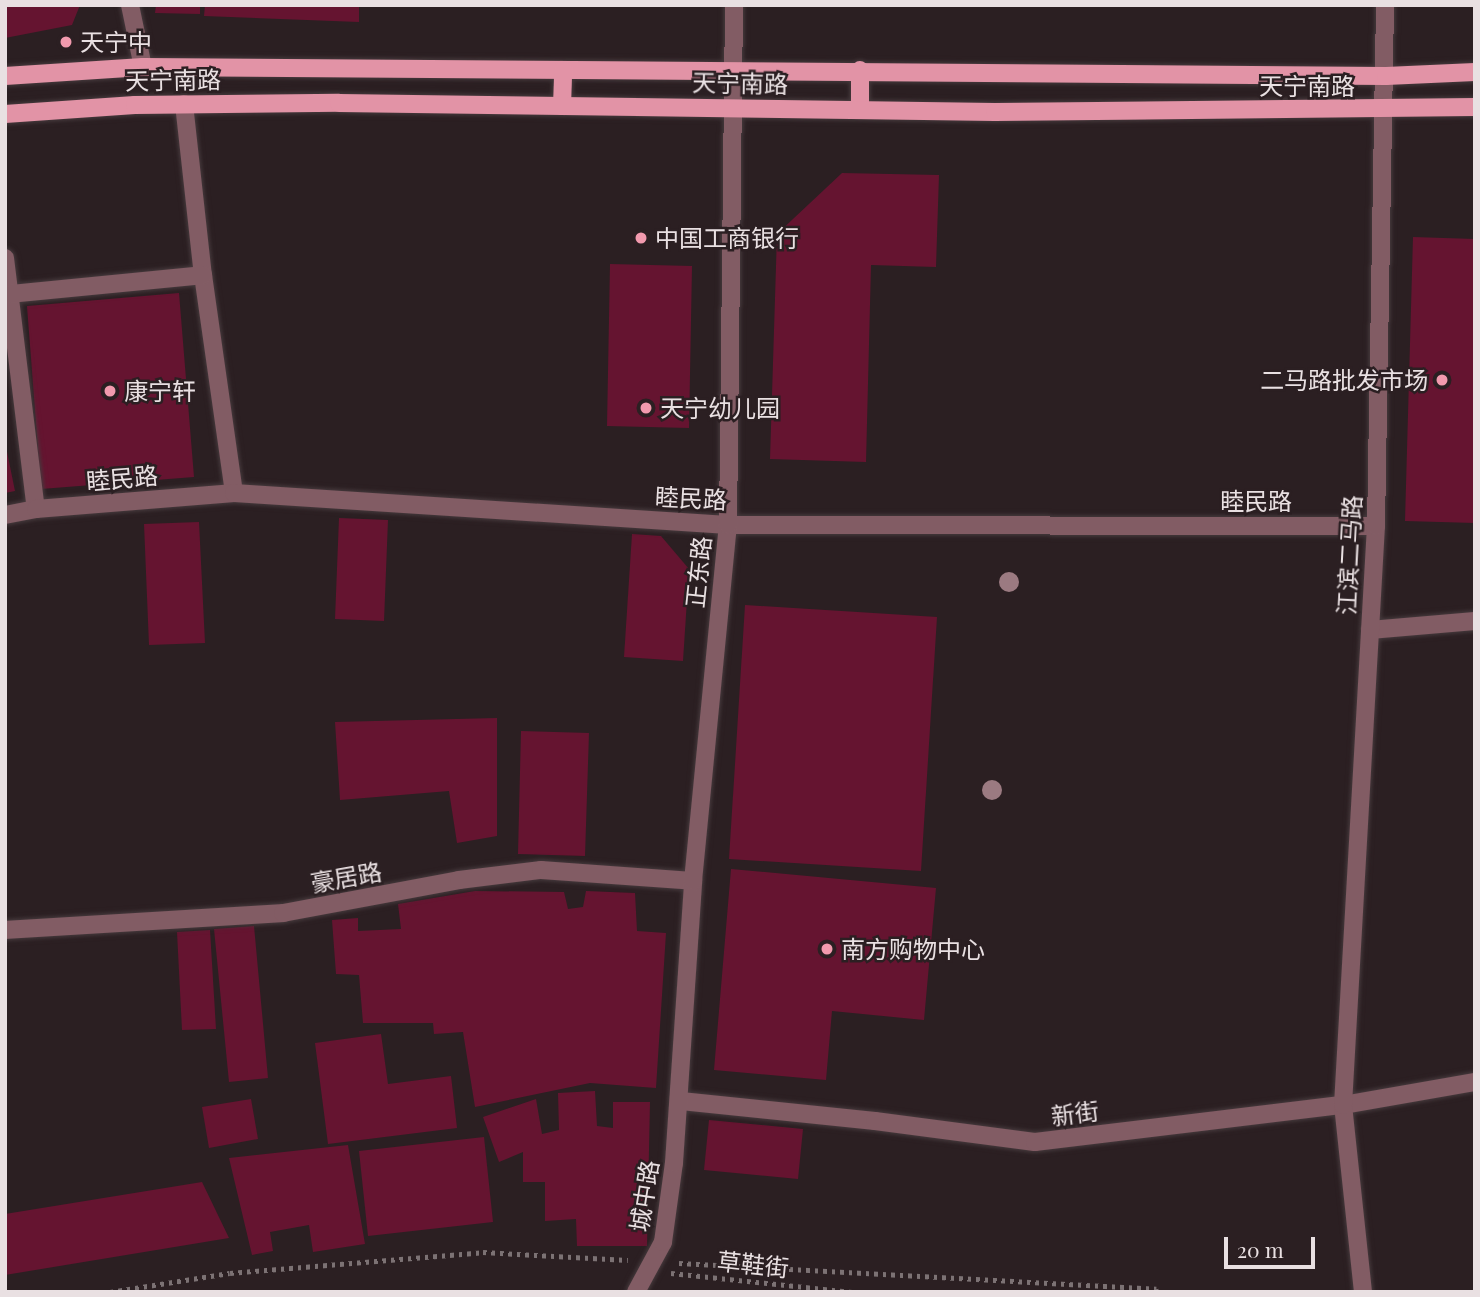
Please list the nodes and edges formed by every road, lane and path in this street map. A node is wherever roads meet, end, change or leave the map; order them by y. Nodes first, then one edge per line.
1 (130, 5) edge
2 (734, 5) edge
3 (1385, 5) edge
4 (143, 67) junction
5 (563, 70) junction
6 (860, 70) junction
7 (734, 71) junction
8 (1475, 72) edge
9 (5, 76) edge
10 (1386, 76) junction
11 (184, 104) junction
12 (562, 106) junction
13 (1475, 107) edge
14 (733, 108) junction
15 (860, 109) junction
16 (1385, 110) junction
17 (5, 114) edge
18 (5, 258) edge
19 (203, 275) junction
20 (10, 294) junction
21 (234, 493) junction
22 (36, 509) junction
23 (5, 515) edge
24 (728, 525) junction
25 (1376, 526) junction
26 (1475, 621) edge
27 (1370, 629) junction
28 (693, 881) junction
29 (5, 930) edge
30 (1475, 1082) edge
31 (681, 1101) junction
32 (1343, 1105) junction
33 (652, 1266) junction
34 (110, 1292) edge
35 (636, 1292) edge
36 (852, 1292) edge
37 (1157, 1292) edge
38 (1363, 1292) edge

1 - 4 street
2 - 7 street, 正东路
3 - 10 street, 江滨二马路
4 - 5 main road, 天宁南路
4 - 9 main road, 天宁南路
5 - 7 main road, 天宁南路
5 - 12 main road
6 - 7 main road, 天宁南路
6 - 10 main road, 天宁南路
6 - 15 main road
7 - 14 street, 正东路
8 - 10 main road, 天宁南路
10 - 16 street, 江滨二马路
11 - 12 main road, 天宁南路
11 - 17 main road, 天宁南路
11 - 19 street
12 - 14 main road, 天宁南路
13 - 16 main road, 天宁南路
14 - 15 main road, 天宁南路
14 - 24 street, 正东路
15 - 16 main road, 天宁南路
16 - 25 street, 江滨二马路
18 - 20 street
19 - 20 street
19 - 21 street
20 - 22 street
21 - 22 street, 睦民路
21 - 24 street, 睦民路
22 - 23 street, 睦民路
24 - 25 street, 睦民路
24 - 28 street, 正东路
25 - 27 street, 江滨二马路
26 - 27 street
27 - 32 street, 江滨二马路
28 - 29 street, 豪居路
28 - 31 street, 正东路
30 - 32 street, 新街
31 - 32 street, 新街
31 - 33 street, 城中路
32 - 38 street, 江滨二马路
33 - 34 path
33 - 35 street, 城中路
33 - 36 path, 草鞋街
33 - 37 path

